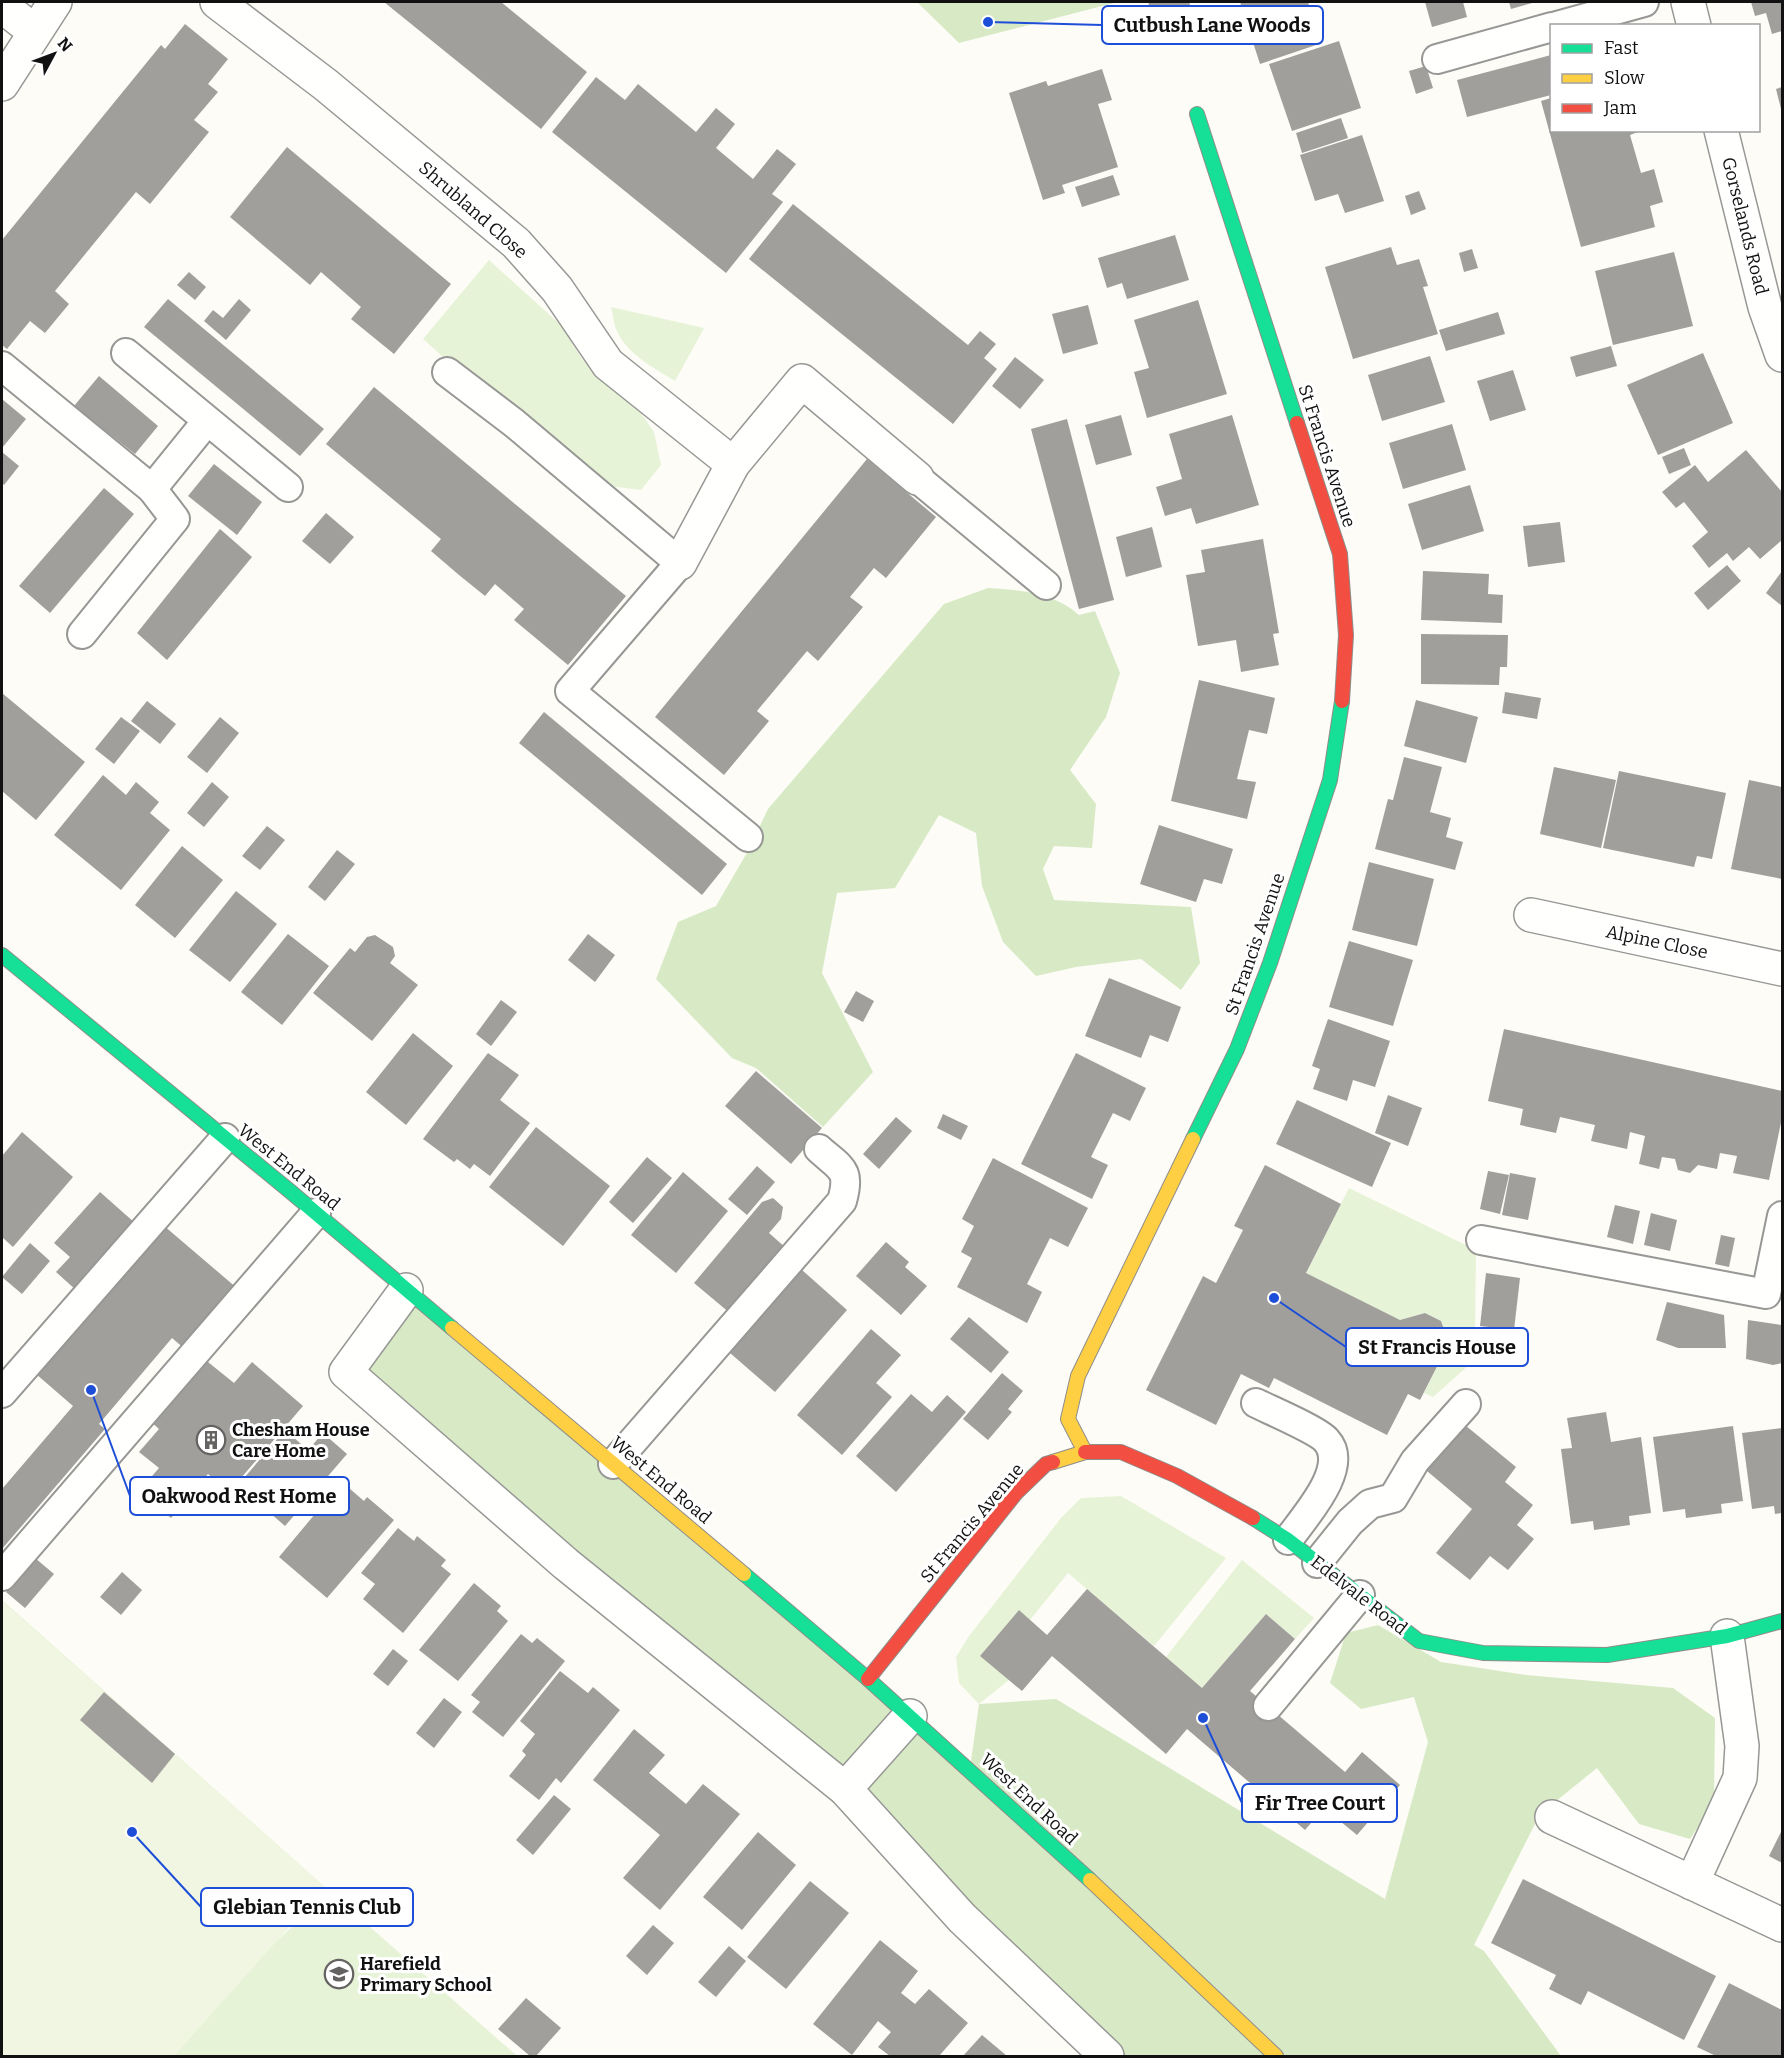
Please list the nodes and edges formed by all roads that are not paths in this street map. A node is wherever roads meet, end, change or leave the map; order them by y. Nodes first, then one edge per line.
1 (55, 2) edge
2 (217, 2) edge
3 (1644, 2) edge
4 (1688, 2) edge
5 (2, 6) edge
6 (1564, 24) edge
7 (1694, 24) edge
8 (1550, 27) edge
9 (34, 31) junction
10 (1437, 58) dead end
11 (2, 84) edge
12 (1197, 114) dead end
13 (1721, 132) edge
14 (126, 353) dead end
15 (1782, 355) edge
16 (2, 366) edge
17 (447, 372) dead end
18 (207, 421) junction
19 (733, 464) junction
20 (917, 478) joint
21 (288, 487) dead end
22 (152, 489) junction
23 (680, 562) junction
24 (1046, 585) dead end
25 (82, 634) dead end
26 (748, 837) dead end
27 (1531, 915) dead end
28 (2, 955) edge
29 (1782, 969) edge
30 (225, 1138) junction
31 (819, 1149) dead end
32 (316, 1213) junction
33 (1782, 1216) edge
34 (1480, 1240) dead end
35 (406, 1290) junction
36 (1774, 1293) edge
37 (2, 1393) edge
38 (1256, 1403) dead end
39 (1466, 1404) dead end
40 (1085, 1452) junction
41 (613, 1464) junction
42 (1288, 1540) junction
43 (1317, 1563) junction
44 (2, 1576) edge
45 (1360, 1595) junction
46 (1782, 1621) edge
47 (1727, 1636) junction
48 (868, 1678) junction
49 (1268, 1706) dead end
50 (910, 1716) junction
51 (845, 1789) junction
52 (1552, 1817) dead end
53 (1692, 1883) junction
54 (1782, 1925) edge
55 (1107, 2056) edge
56 (1276, 2056) edge

1 - 9 street
2 - 19 street, Shrubland Close
3 - 6 lane
4 - 7 street
5 - 9 street
8 - 10 lane
9 - 11 street
12 - 40 street, St Francis Avenue
13 - 15 street, Gorselands Road
14 - 18 lane
16 - 22 lane
17 - 23 lane
18 - 21 lane
18 - 22 lane
19 - 20 street
19 - 23 street
20 - 24 lane
22 - 25 lane
23 - 26 lane
27 - 29 street, Alpine Close
28 - 30 street, West End Road
30 - 32 street, West End Road
30 - 37 lane
31 - 41 lane
32 - 35 street, West End Road
32 - 44 lane
33 - 36 lane
34 - 36 lane
35 - 41 street, West End Road
35 - 51 street
38 - 42 lane
39 - 43 lane
40 - 42 street, Edelvale Road
40 - 48 street, St Francis Avenue
41 - 48 street, West End Road
42 - 43 street, Edelvale Road
43 - 45 street, Edelvale Road
45 - 47 street, Edelvale Road
45 - 49 lane
46 - 47 street, Edelvale Road
47 - 53 street
48 - 50 street, West End Road
50 - 51 street
50 - 56 street, West End Road
51 - 55 street
52 - 53 street
53 - 54 street

